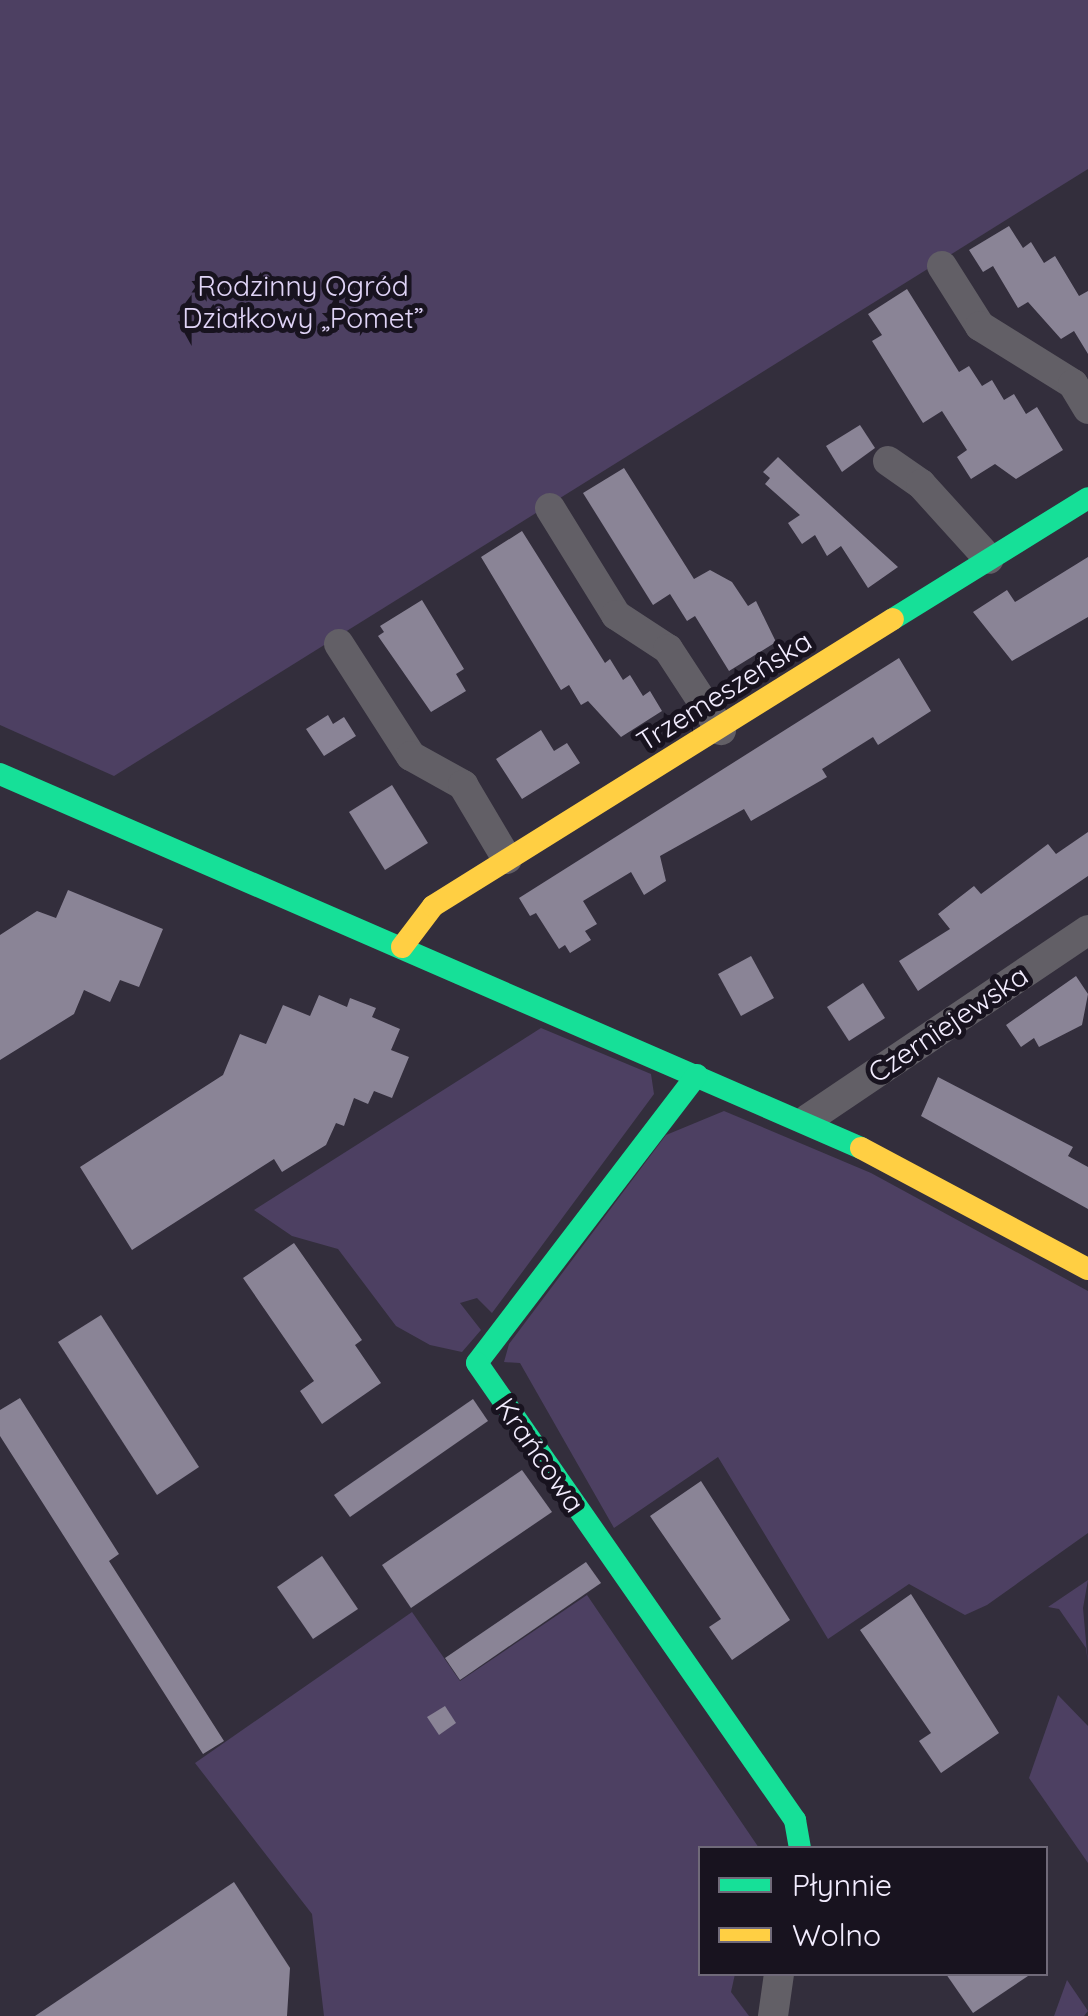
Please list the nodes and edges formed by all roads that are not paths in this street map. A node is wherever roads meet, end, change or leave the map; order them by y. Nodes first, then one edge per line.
1 (942, 266) dead end
2 (1088, 408) edge
3 (888, 461) dead end
4 (1088, 498) edge
5 (550, 508) dead end
6 (989, 559) junction
7 (339, 644) dead end
8 (721, 730) junction
9 (0, 774) edge
10 (507, 860) junction
11 (1088, 930) edge
12 (402, 947) junction
13 (697, 1074) junction
14 (808, 1119) junction
15 (1060, 1259) junction
16 (1088, 1269) edge
17 (1088, 1284) edge
18 (800, 1846) edge
19 (778, 1976) edge
20 (773, 2016) edge

1 - 2 street
3 - 6 street
4 - 6 street, Trzemeszeńska
5 - 8 street
6 - 8 street, Trzemeszeńska
7 - 10 street
8 - 10 street, Trzemeszeńska
9 - 12 street
10 - 12 street, Trzemeszeńska
11 - 14 street, Czerniejewska
12 - 13 street
13 - 14 street
13 - 18 street, Krańcowa
14 - 15 street
15 - 16 street
15 - 17 street
19 - 20 street

